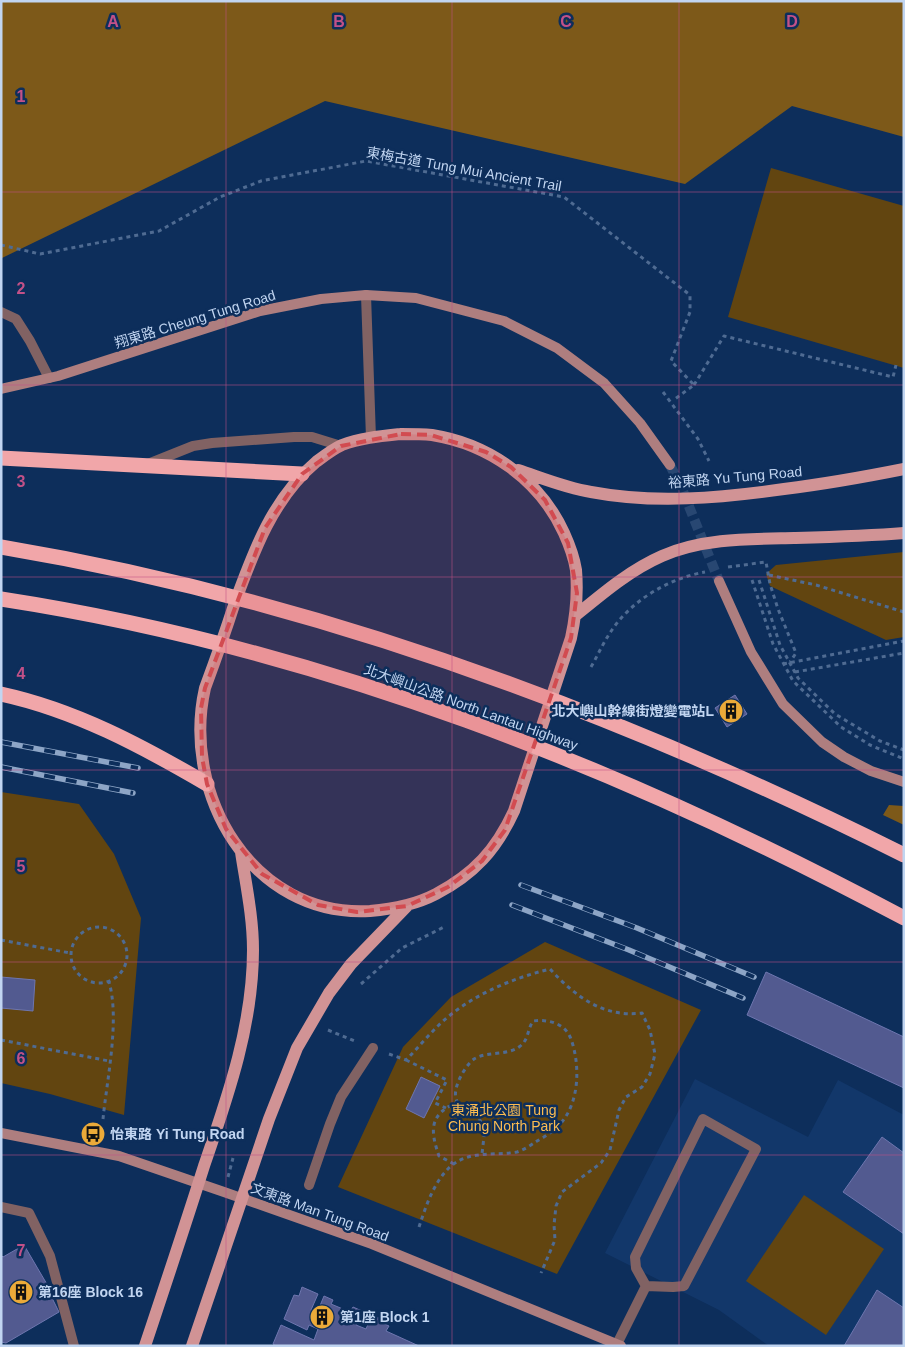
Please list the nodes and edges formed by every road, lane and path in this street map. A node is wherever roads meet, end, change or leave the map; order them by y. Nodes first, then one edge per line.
1 (1, 245) edge
2 (366, 295) junction
3 (1, 312) edge
4 (896, 365) dead end
5 (49, 378) junction
6 (694, 386) junction
7 (1, 389) edge
8 (664, 392) dead end
9 (676, 399) dead end
10 (371, 438) junction
11 (341, 446) junction
12 (1, 458) edge
13 (709, 461) dead end
14 (145, 465) junction
15 (670, 465) tunnel mouth
16 (511, 467) junction
17 (904, 469) edge
18 (302, 474) junction
19 (904, 533) edge
20 (1, 547) edge
21 (719, 569) dead end
22 (710, 571) dead end
23 (769, 574) junction
24 (752, 580) dead end
25 (759, 580) dead end
26 (719, 582) tunnel mouth
27 (1, 599) edge
28 (904, 612) edge
29 (575, 616) junction
30 (904, 641) edge
31 (904, 653) edge
32 (790, 662) junction
33 (783, 664) junction
34 (591, 667) dead end
35 (795, 672) junction
36 (1, 694) edge
37 (904, 750) edge
38 (904, 759) edge
39 (904, 782) edge
40 (207, 784) junction
41 (241, 852) junction
42 (904, 855) edge
43 (406, 906) junction
44 (904, 918) edge
45 (446, 926) dead end
46 (1, 940) edge
47 (70, 953) junction
48 (109, 982) junction
49 (354, 989) dead end
50 (332, 1032) dead end
51 (1, 1040) edge
52 (374, 1048) junction
53 (406, 1060) junction
54 (109, 1061) junction
55 (458, 1102) junction
56 (446, 1108) junction
57 (103, 1119) dead end
58 (1, 1133) edge
59 (482, 1154) junction
60 (454, 1164) junction
61 (309, 1185) dead end
62 (1, 1208) edge
63 (419, 1227) dead end
64 (540, 1273) dead end
65 (646, 1286) junction
66 (619, 1345) edge
67 (74, 1346) edge
68 (145, 1346) edge
69 (192, 1346) edge

1 - 6 path, 東梅古道 Tung Mui Ancient Trail
2 - 5 main road, 翔東路 Cheung Tung Road
2 - 10 street
2 - 15 main road, 翔東路 Cheung Tung Road
3 - 5 street
4 - 6 path
5 - 7 main road, 翔東路 Cheung Tung Road
6 - 9 path
8 - 13 path
10 - 11 main road
10 - 16 main road
11 - 14 street
11 - 18 main road
12 - 14 highway
14 - 18 highway
16 - 17 main road, 裕東路 Yu Tung Road
16 - 29 main road
18 - 40 main road
19 - 29 main road
20 - 42 highway
21 - 23 path
22 - 34 path
23 - 28 path
23 - 32 path
24 - 33 path
25 - 32 path
26 - 39 main road
27 - 44 highway, 北大嶼山公路 North Lantau Highway
29 - 43 main road
30 - 32 path
31 - 35 path
32 - 33 path
32 - 35 path
33 - 38 path
35 - 37 path
36 - 40 highway
40 - 41 main road
41 - 43 main road
41 - 68 main road
43 - 69 main road
45 - 49 path
46 - 47 path
47 - 48 path
47 - 48 path
48 - 54 path
50 - 52 path
51 - 54 path
52 - 53 path
52 - 61 street
53 - 56 path
53 - 64 path
54 - 57 path
55 - 56 path
55 - 59 path
55 - 59 path
56 - 60 path
58 - 66 main road, 文東路 Man Tung Road
59 - 60 path
60 - 63 path
62 - 67 street
65 - 65 street
65 - 66 street

